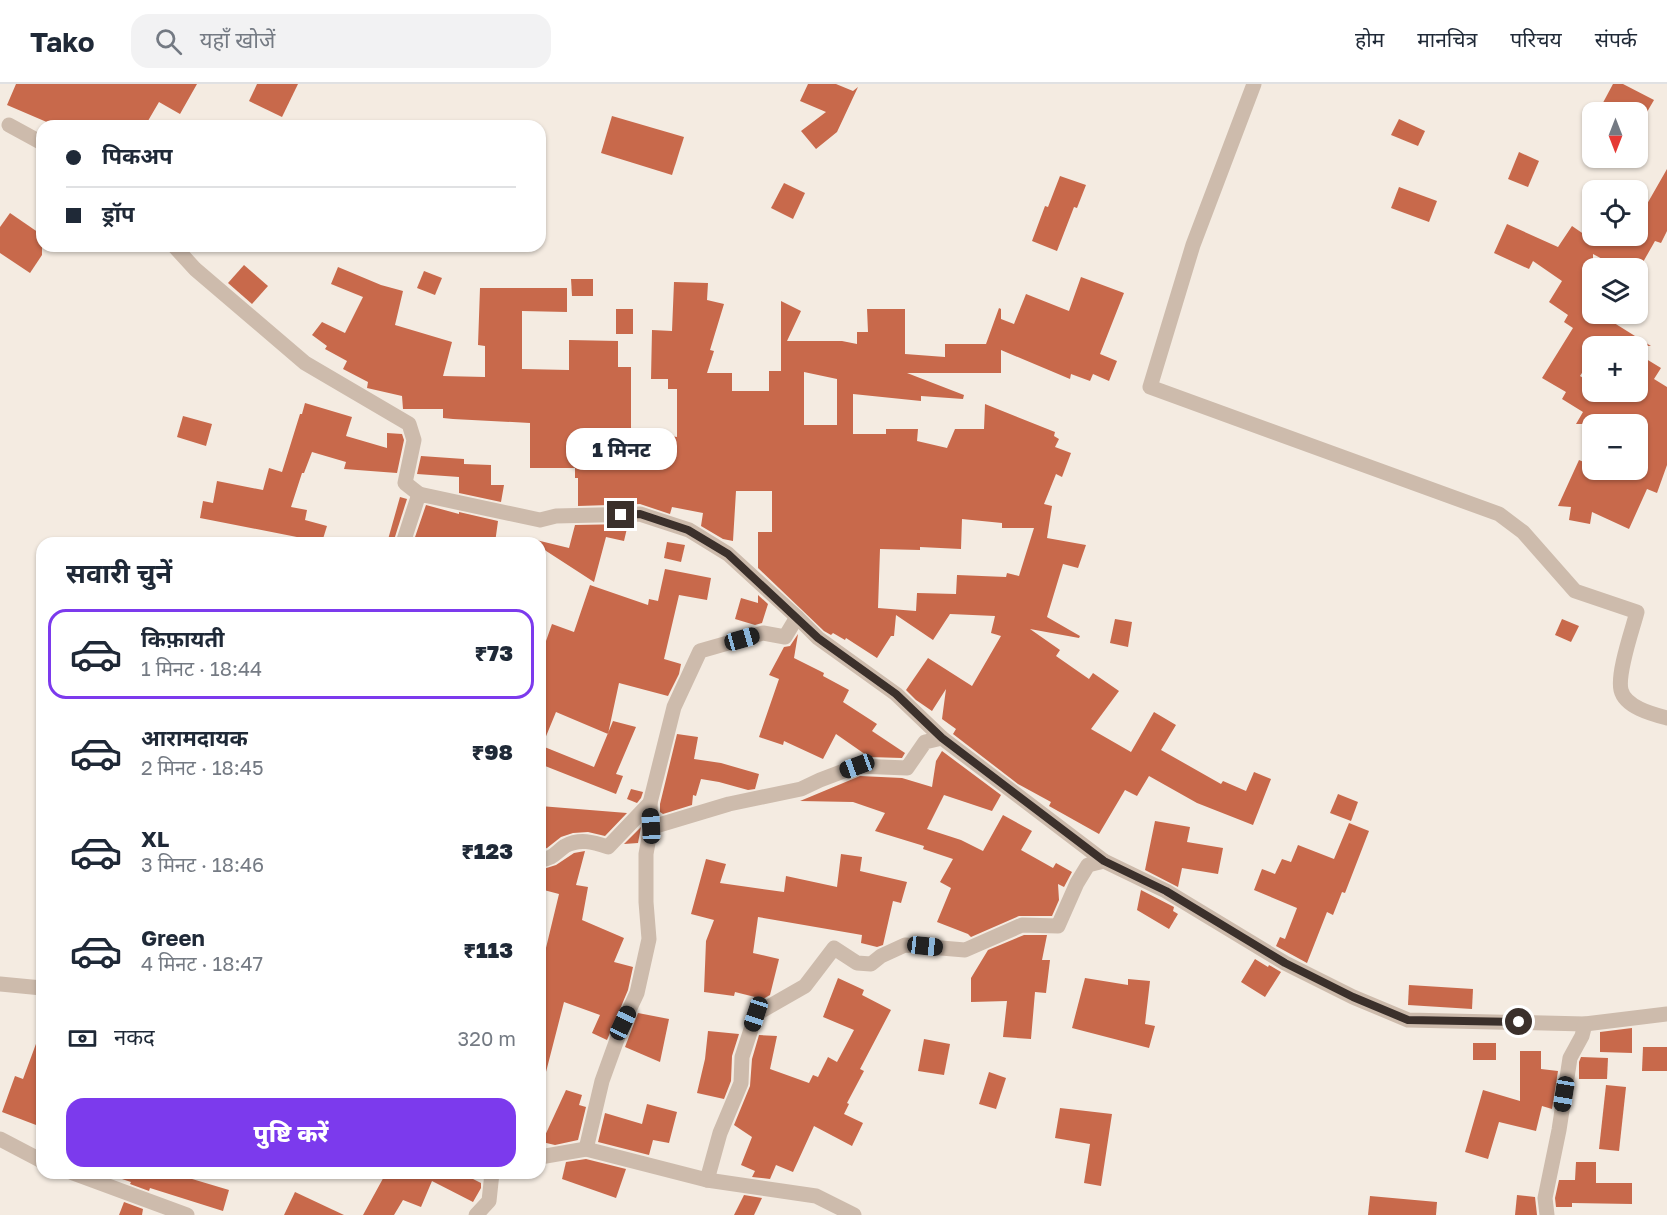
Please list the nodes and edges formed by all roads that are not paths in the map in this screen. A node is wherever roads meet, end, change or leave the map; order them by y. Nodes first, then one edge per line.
1 (1254, 84) edge
2 (9, 125) dead end
3 (36, 139) edge
4 (179, 252) edge
5 (419, 494) junction
6 (405, 537) edge
7 (797, 617) junction
8 (1667, 718) edge
9 (942, 738) junction
10 (650, 803) junction
11 (651, 826) junction
12 (546, 859) edge
13 (1104, 861) junction
14 (0, 984) edge
15 (36, 987) edge
16 (1667, 1014) edge
17 (1585, 1024) junction
18 (0, 1139) edge
19 (586, 1149) junction
20 (546, 1156) edge
21 (36, 1158) edge
22 (89, 1179) edge
23 (491, 1179) edge
24 (706, 1180) junction
25 (187, 1215) edge
26 (476, 1215) edge
27 (854, 1215) edge
28 (1547, 1215) edge

1 - 8 street
2 - 3 street
4 - 5 street
5 - 6 street
5 - 7 street
7 - 9 street
7 - 10 street
9 - 11 street
9 - 13 street
10 - 11 street
10 - 12 street
11 - 19 street
13 - 17 street
13 - 24 street
14 - 15 street
16 - 17 street
17 - 28 street
18 - 21 street
19 - 20 street
19 - 24 street
22 - 25 street
23 - 26 street
24 - 27 street

